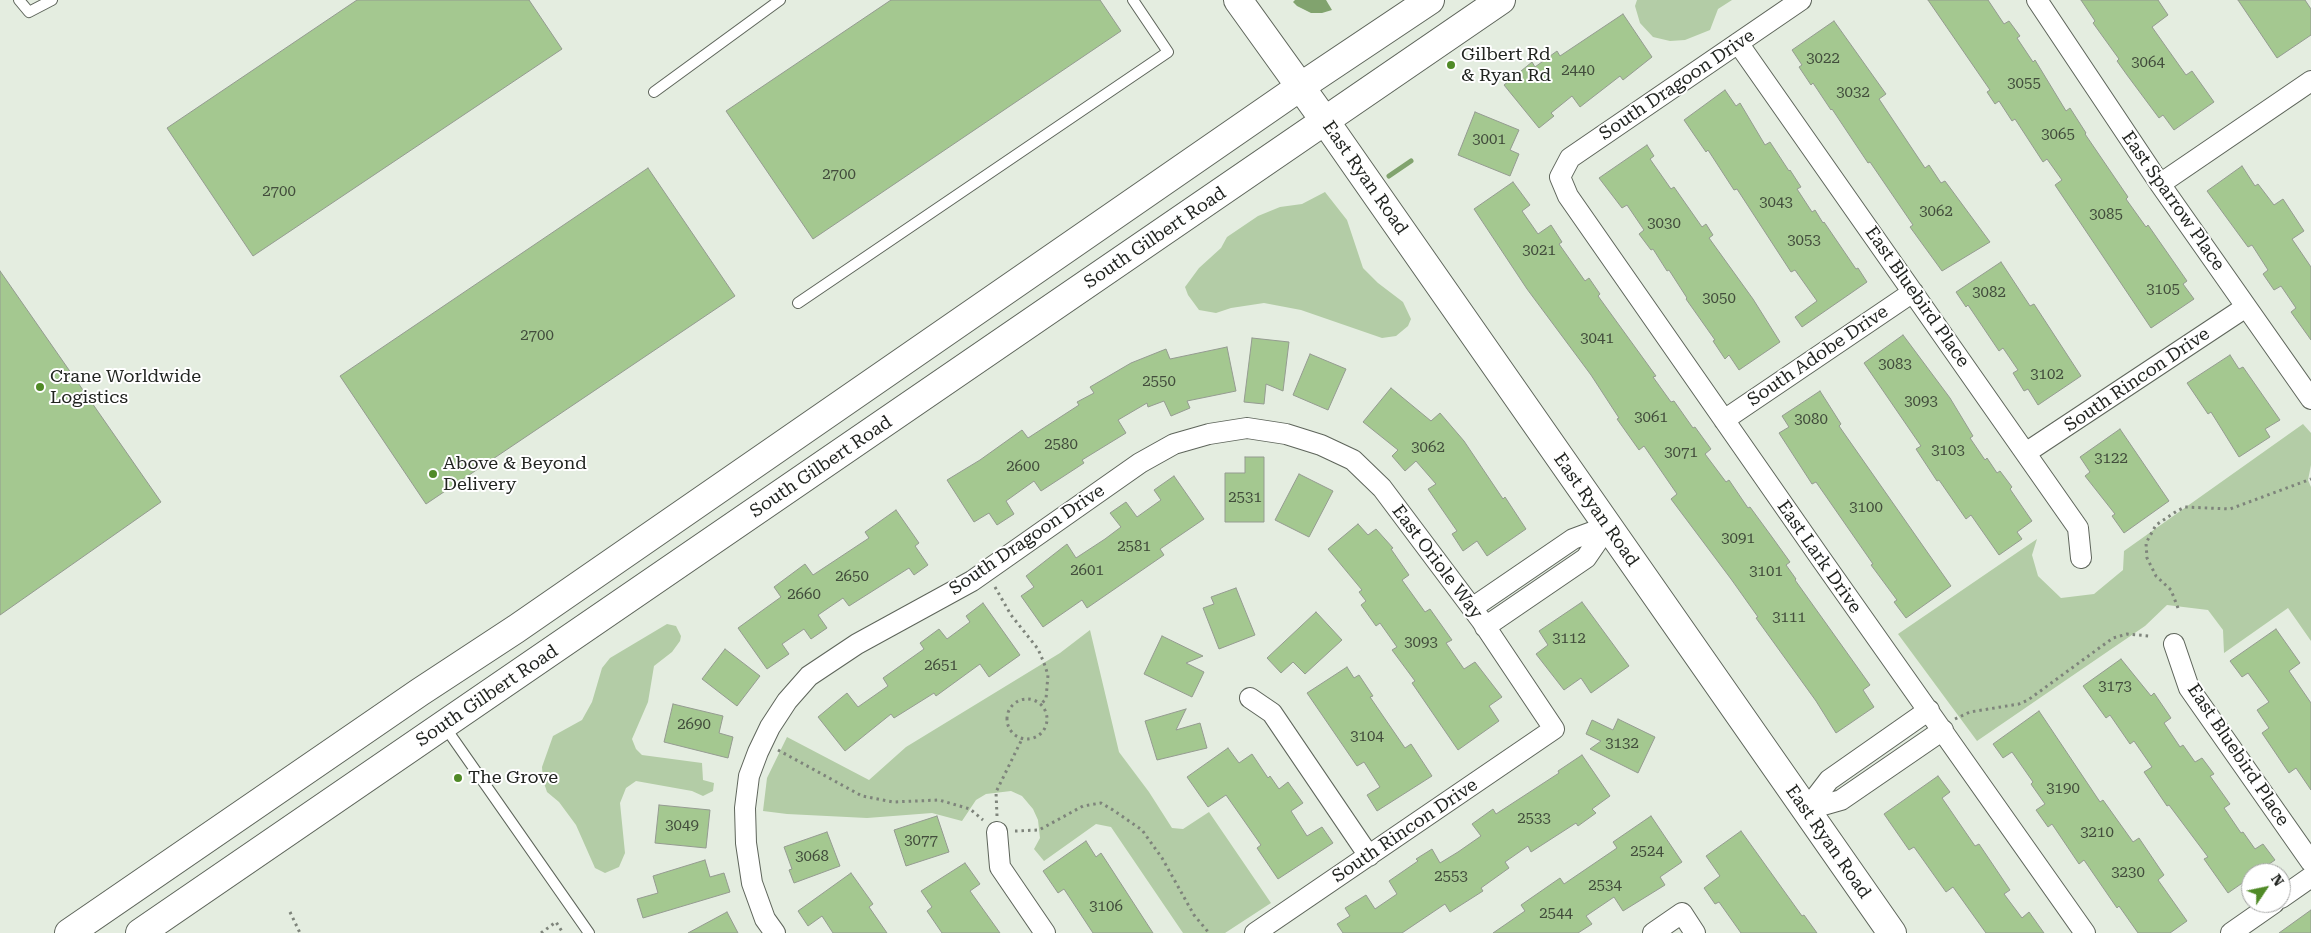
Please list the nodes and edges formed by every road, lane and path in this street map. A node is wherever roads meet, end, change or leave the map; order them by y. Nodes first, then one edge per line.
1 (19, 0) edge
2 (52, 0) edge
3 (780, 0) edge
4 (1133, 0) edge
5 (1238, 0) edge
6 (1430, 0) edge
7 (1501, 0) edge
8 (1801, 0) edge
9 (2037, 0) edge
10 (1738, 42) junction
11 (2311, 81) edge
12 (1300, 87) junction
13 (654, 92) dead end
14 (1325, 120) junction
15 (1560, 177) joint
16 (2160, 184) junction
17 (1913, 292) junction
18 (798, 303) dead end
19 (2246, 307) junction
20 (2311, 399) edge
21 (1724, 420) junction
22 (1286, 434) joint
23 (2027, 452) junction
24 (2311, 480) edge
25 (1608, 526) junction
26 (2081, 558) dead end
27 (985, 572) junction
28 (1472, 608) junction
29 (2178, 608) dead end
30 (1485, 627) junction
31 (2149, 636) dead end
32 (2174, 644) dead end
33 (420, 692) junction
34 (1250, 698) dead end
35 (1041, 704) junction
36 (1929, 710) junction
37 (1949, 725) junction
38 (444, 726) junction
39 (1554, 729) joint
40 (1022, 738) junction
41 (760, 747) junction
42 (1806, 810) junction
43 (997, 832) junction
44 (1368, 856) junction
45 (2311, 862) edge
46 (2311, 877) edge
47 (2291, 891) edge
48 (290, 912) dead end
49 (2260, 913) edge
50 (69, 933) edge
51 (140, 933) edge
52 (300, 933) edge
53 (540, 933) edge
54 (563, 933) edge
55 (590, 933) edge
56 (775, 933) edge
57 (1045, 933) edge
58 (1209, 933) edge
59 (1255, 933) edge
60 (1653, 933) edge
61 (1695, 933) edge
62 (1892, 933) edge
63 (2085, 933) edge
64 (2231, 933) edge

1 - 2 lane
3 - 13 lane
4 - 18 lane
5 - 12 main road, East Ryan Road
6 - 12 main road
7 - 14 main road, South Gilbert Road
8 - 10 street, South Dragoon Drive
9 - 16 street, East Sparrow Place
10 - 15 street, South Dragoon Drive
10 - 17 street, East Bluebird Place
11 - 16 street
12 - 14 main road, East Ryan Road
12 - 33 main road
14 - 25 main road, East Ryan Road
14 - 38 main road, South Gilbert Road
15 - 21 street, East Lark Drive
16 - 19 street, East Sparrow Place
17 - 21 street, South Adobe Drive
17 - 23 street, East Bluebird Place
19 - 20 street, East Sparrow Place
19 - 23 street, South Rincon Drive
21 - 36 street, East Lark Drive
22 - 27 street, South Dragoon Drive
22 - 28 street, East Oriole Way
23 - 26 street, East Bluebird Place
24 - 29 path
25 - 28 street
25 - 30 street
25 - 42 main road, East Ryan Road
27 - 35 path
27 - 41 street, South Dragoon Drive
28 - 30 street, East Oriole Way
30 - 39 street, East Oriole Way
31 - 37 path
32 - 45 street, East Bluebird Place
33 - 38 main road
33 - 50 main road
34 - 44 street
35 - 40 path
35 - 40 path
36 - 37 street, East Lark Drive
36 - 42 street
37 - 42 street
37 - 63 street, East Lark Drive
38 - 51 main road, South Gilbert Road
38 - 55 lane
39 - 44 street, South Rincon Drive
40 - 43 path
41 - 43 path
41 - 56 street, South Dragoon Drive
42 - 62 main road, East Ryan Road
43 - 57 street
43 - 58 path
44 - 59 street, South Rincon Drive
46 - 47 street
48 - 52 path
49 - 64 street
53 - 54 path
60 - 61 street

